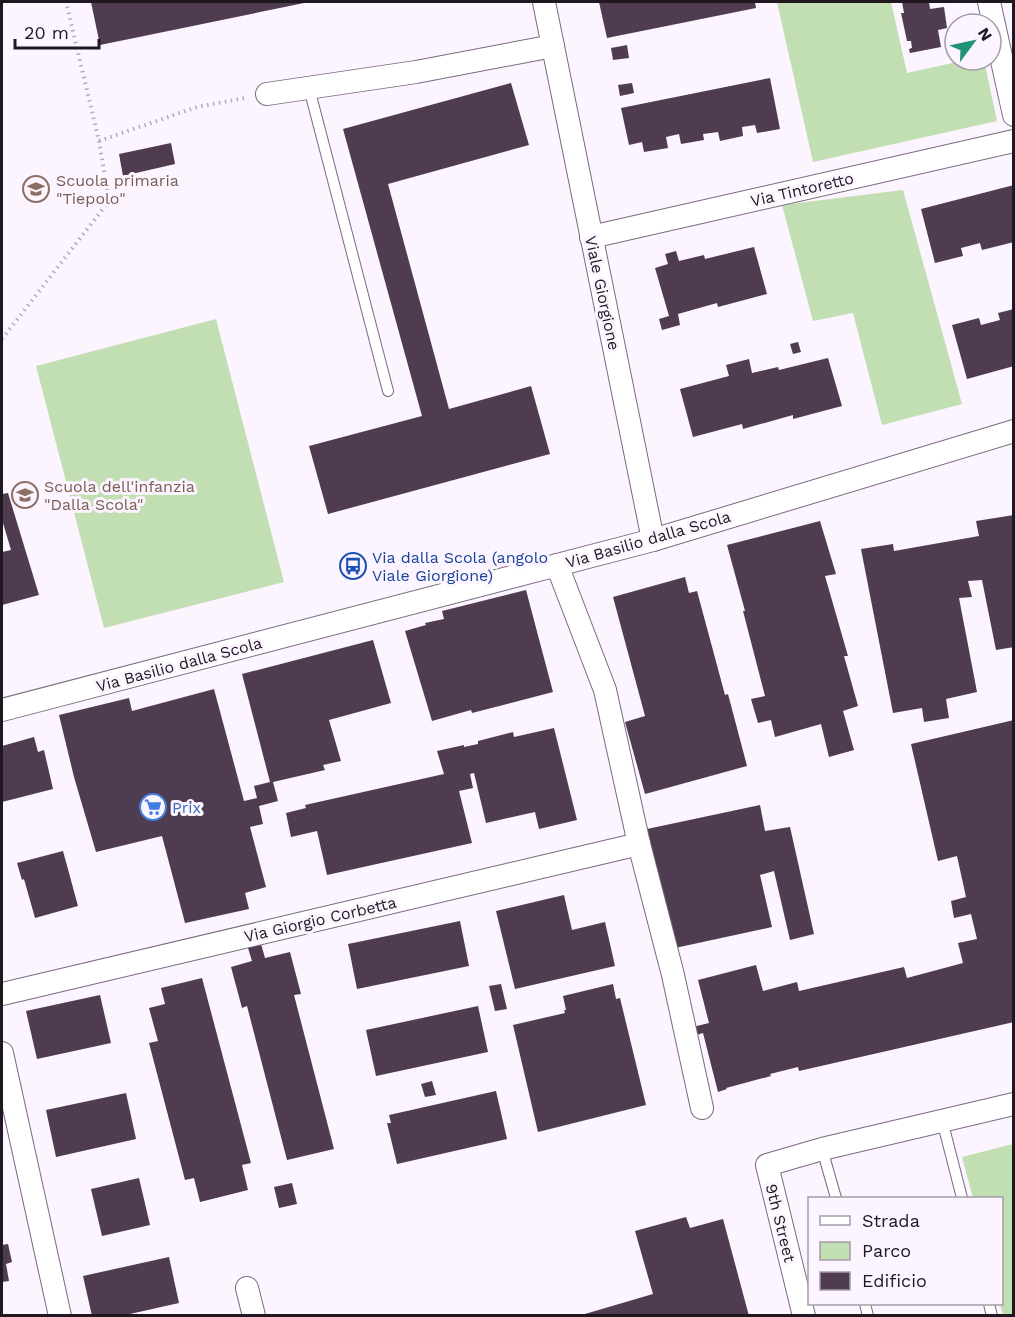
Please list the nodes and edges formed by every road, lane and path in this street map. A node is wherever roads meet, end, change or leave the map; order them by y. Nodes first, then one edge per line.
1 (66, 2) edge
2 (544, 2) edge
3 (989, 2) edge
4 (553, 46) junction
5 (309, 88) junction
6 (267, 94) joint
7 (1014, 115) edge
8 (99, 141) junction
9 (1014, 141) edge
10 (591, 237) junction
11 (2, 339) edge
12 (388, 391) dead end
13 (1014, 431) edge
14 (653, 540) junction
15 (557, 565) junction
16 (2, 710) edge
17 (639, 844) junction
18 (2, 994) edge
19 (2, 1053) edge
20 (1014, 1104) edge
21 (702, 1108) dead end
22 (942, 1120) junction
23 (822, 1149) junction
24 (836, 1197) edge
25 (962, 1197) edge
26 (248, 1288) dead end
27 (60, 1316) edge
28 (254, 1316) edge
29 (804, 1316) edge

1 - 8 path
2 - 4 street, Viale Giorgione
3 - 7 street
4 - 5 street
4 - 10 street, Viale Giorgione
5 - 6 street
5 - 12 lane
6 - 8 path
8 - 11 path
9 - 10 street, Via Tintoretto
10 - 14 street, Viale Giorgione
13 - 14 street, Via Basilio dalla Scola
14 - 15 street, Via Basilio dalla Scola
15 - 16 street, Via Basilio dalla Scola
15 - 17 street
17 - 18 street, Via Giorgio Corbetta
17 - 21 street
19 - 27 street
20 - 22 street
22 - 23 street
22 - 25 lane
23 - 24 lane
23 - 29 street, 9th Street
26 - 28 street

